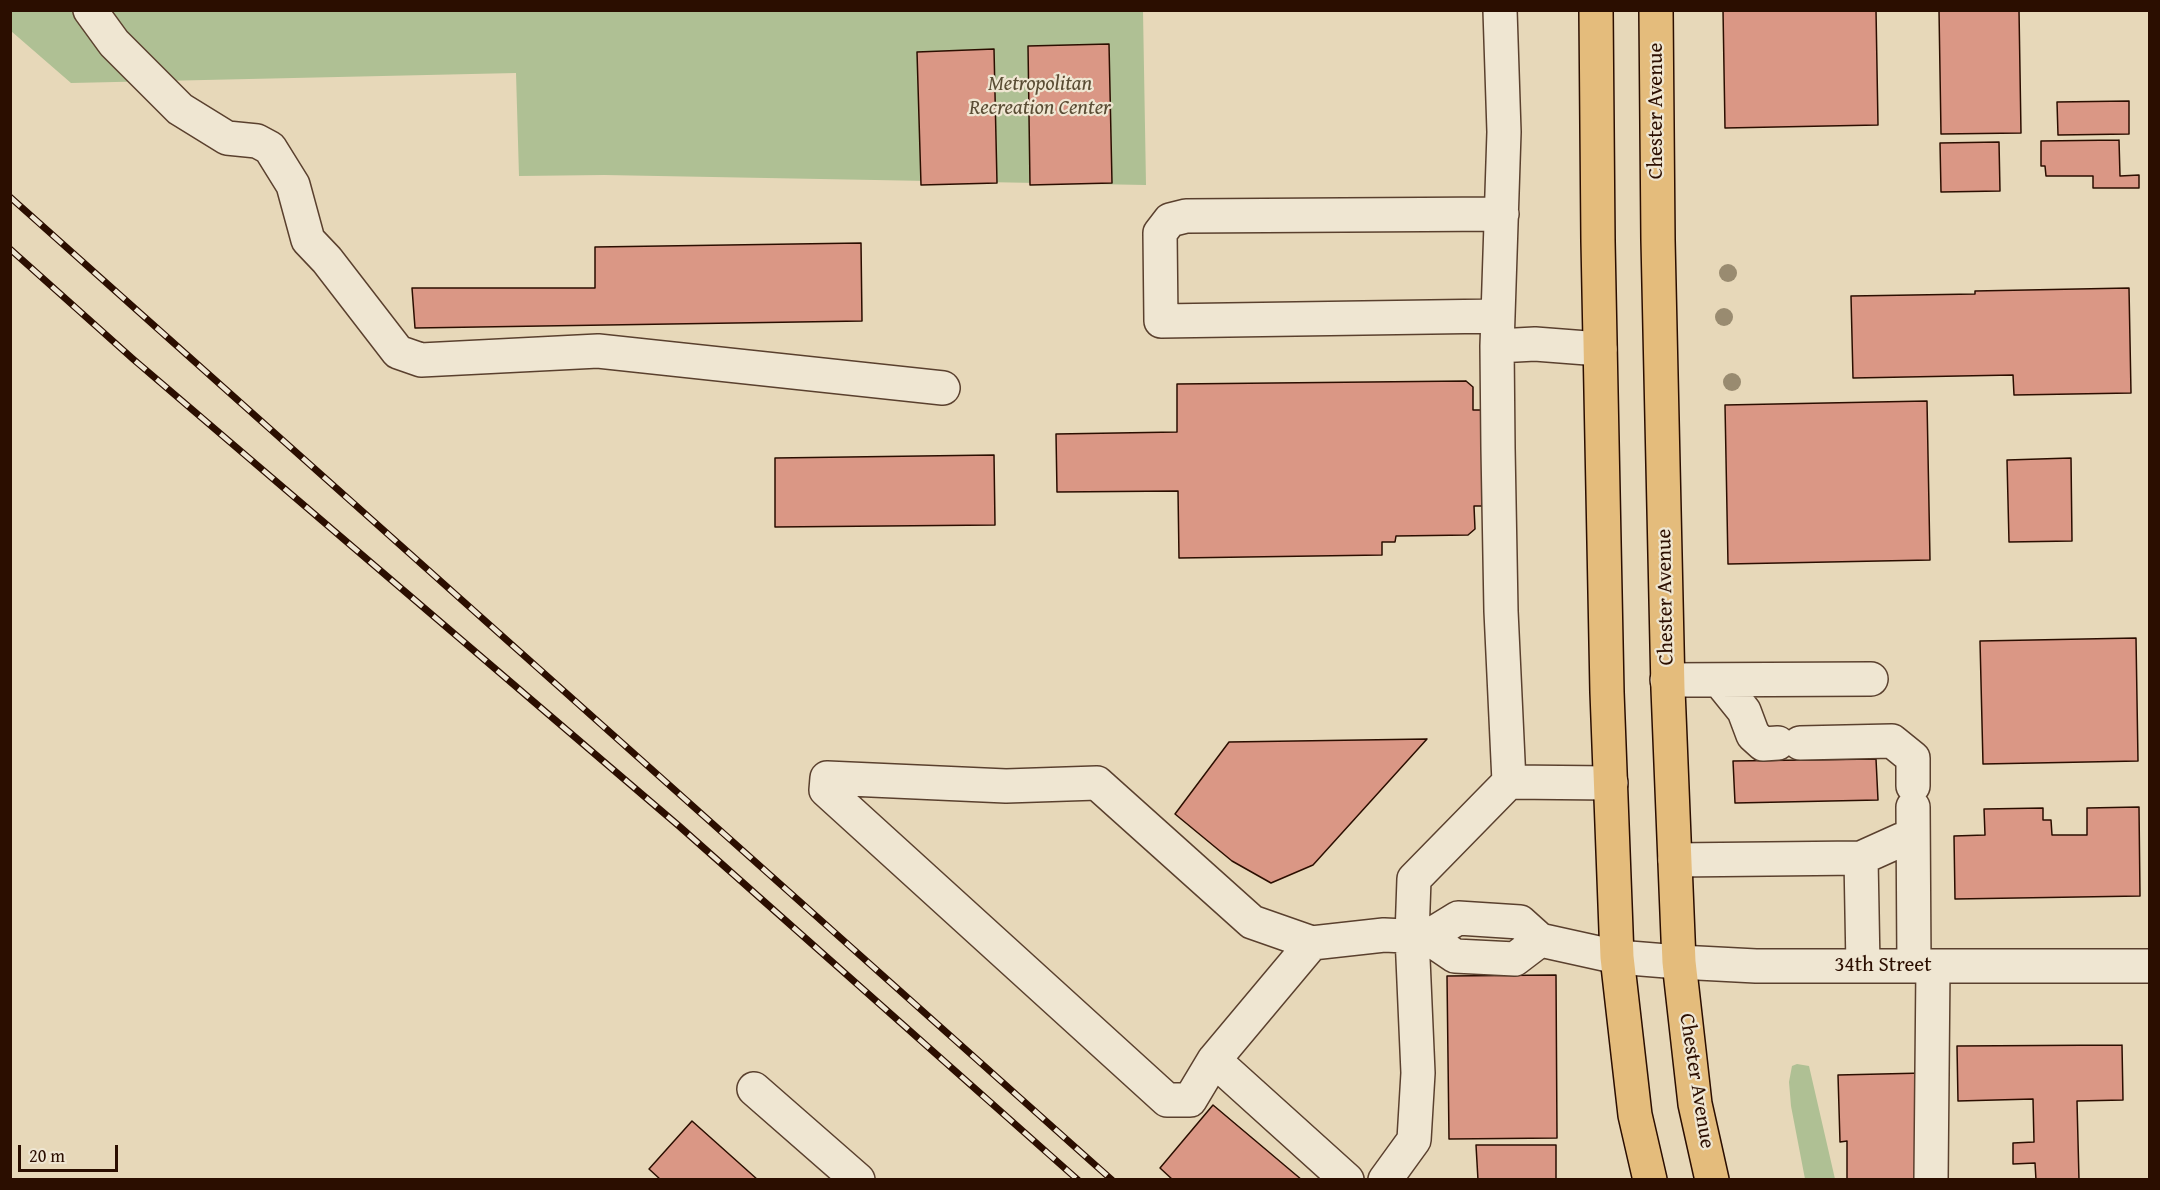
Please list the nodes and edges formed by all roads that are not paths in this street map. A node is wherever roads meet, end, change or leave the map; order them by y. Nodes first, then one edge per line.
1 (90, 10) edge
2 (1500, 10) edge
3 (1596, 10) edge
4 (1656, 10) edge
5 (1502, 214) junction
6 (1498, 331) junction
7 (1600, 349) junction
8 (943, 388) dead end
9 (1871, 679) dead end
10 (1667, 680) junction
11 (1719, 680) junction
12 (1509, 782) junction
13 (1611, 783) junction
14 (1913, 811) junction
15 (1861, 858) junction
16 (1675, 860) junction
17 (1420, 936) junction
18 (1312, 943) junction
19 (1617, 957) junction
20 (1679, 962) junction
21 (1863, 966) junction
22 (1923, 966) junction
23 (2150, 966) edge
24 (1214, 1060) junction
25 (754, 1089) dead end
26 (858, 1179) edge
27 (1347, 1179) edge
28 (1385, 1179) edge
29 (1650, 1179) edge
30 (1712, 1179) edge
31 (1931, 1179) edge

1 - 8 street
2 - 5 street
3 - 7 main road
4 - 10 main road, Chester Avenue
5 - 6 street
5 - 6 street
6 - 7 street
6 - 12 street
7 - 13 main road
9 - 11 street
10 - 11 street
10 - 16 main road, Chester Avenue
11 - 14 street
12 - 13 street
12 - 17 street
13 - 19 main road
14 - 15 street
14 - 22 street
15 - 16 street
15 - 21 street
16 - 20 main road, Chester Avenue
17 - 18 street
17 - 19 street, 34th Street
17 - 28 street
18 - 24 street
18 - 24 street
19 - 20 street, 34th Street
19 - 29 main road
20 - 21 street, 34th Street
20 - 30 main road, Chester Avenue
21 - 22 street, 34th Street
22 - 23 street, 34th Street
22 - 31 street
24 - 27 street
25 - 26 street

